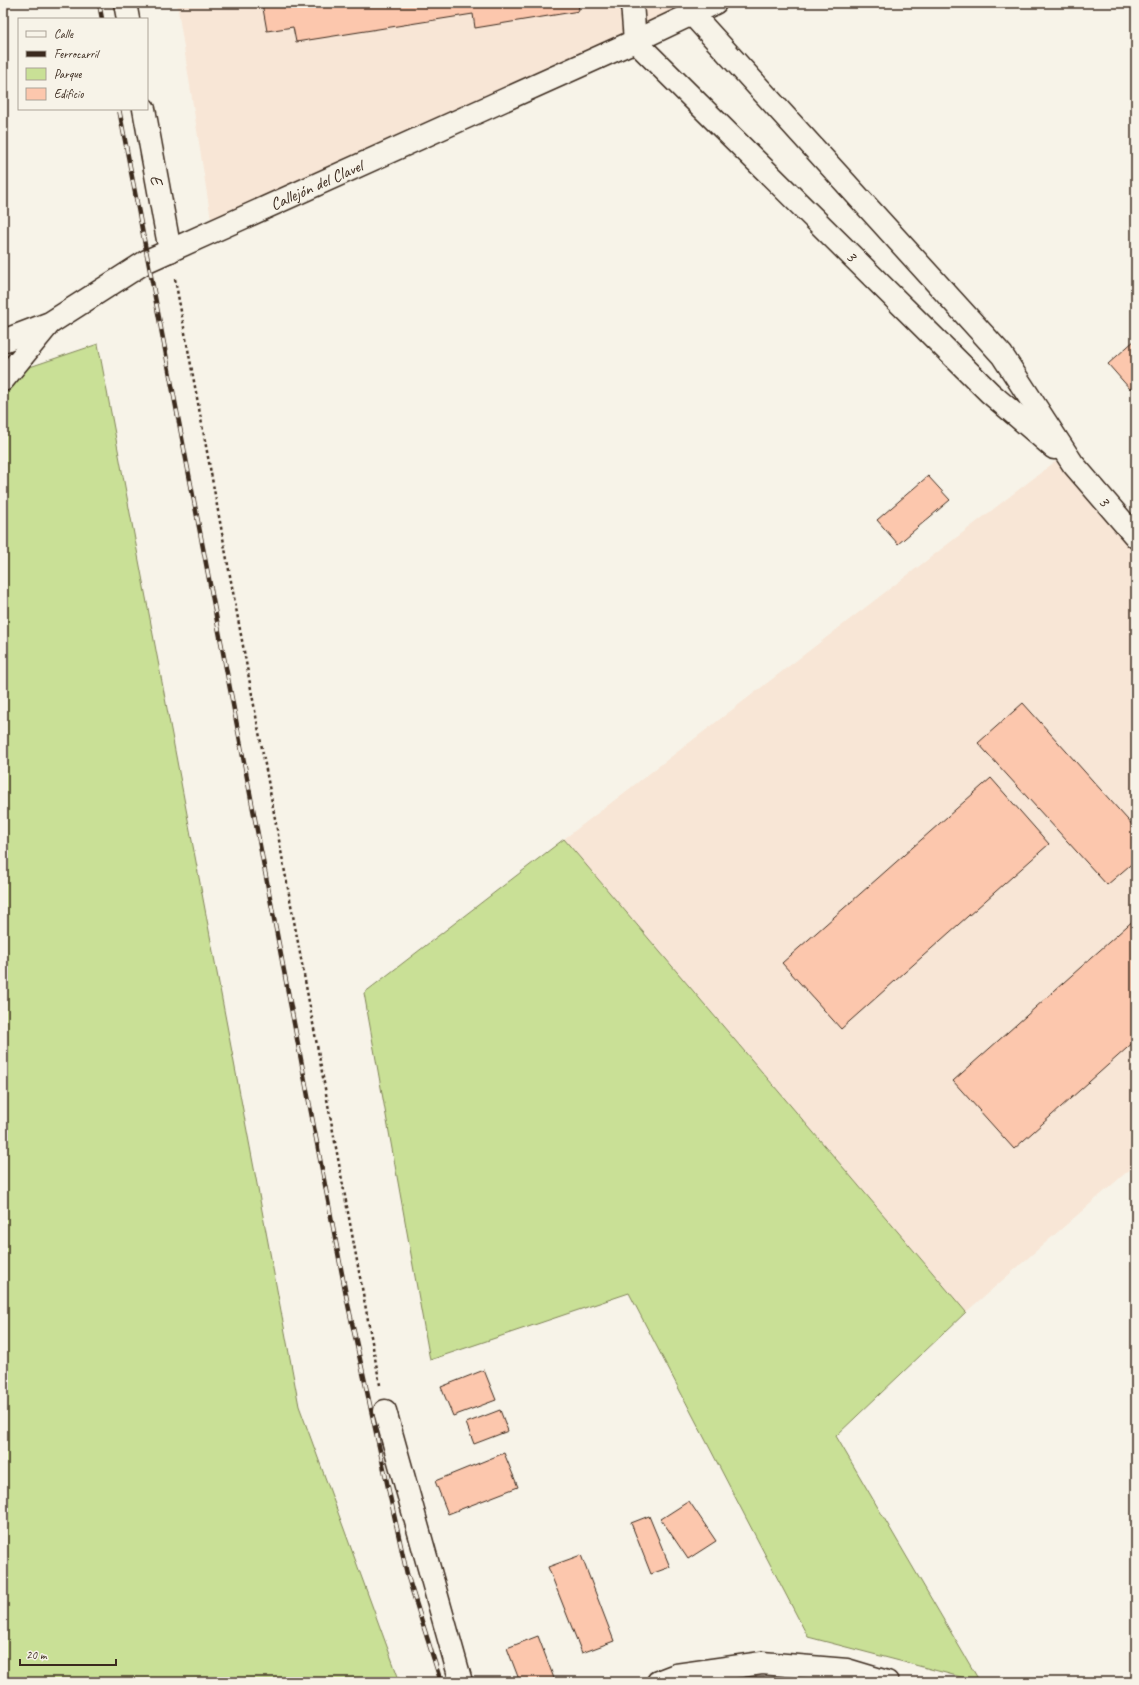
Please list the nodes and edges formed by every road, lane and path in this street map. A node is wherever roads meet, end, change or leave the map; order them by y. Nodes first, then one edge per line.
1 (125, 3) edge
2 (632, 3) edge
3 (715, 3) edge
4 (690, 8) edge
5 (128, 18) edge
6 (636, 40) junction
7 (144, 110) edge
8 (170, 251) junction
9 (50, 323) junction
10 (3, 341) edge
11 (3, 380) edge
12 (1073, 464) junction
13 (1136, 537) edge
14 (385, 1411) joint
15 (461, 1682) edge
16 (658, 1682) edge
17 (887, 1682) edge

1 - 5 street
2 - 6 street
3 - 4 street
4 - 6 street, Callejón del Clavel
4 - 12 street, 3
6 - 8 street, Callejón del Clavel
6 - 12 street, 3
7 - 8 street, E
8 - 9 street, Callejón del Clavel
8 - 14 path
9 - 10 street, Callejón del Clavel
9 - 11 street
12 - 13 street, 3
14 - 15 street
16 - 17 street

